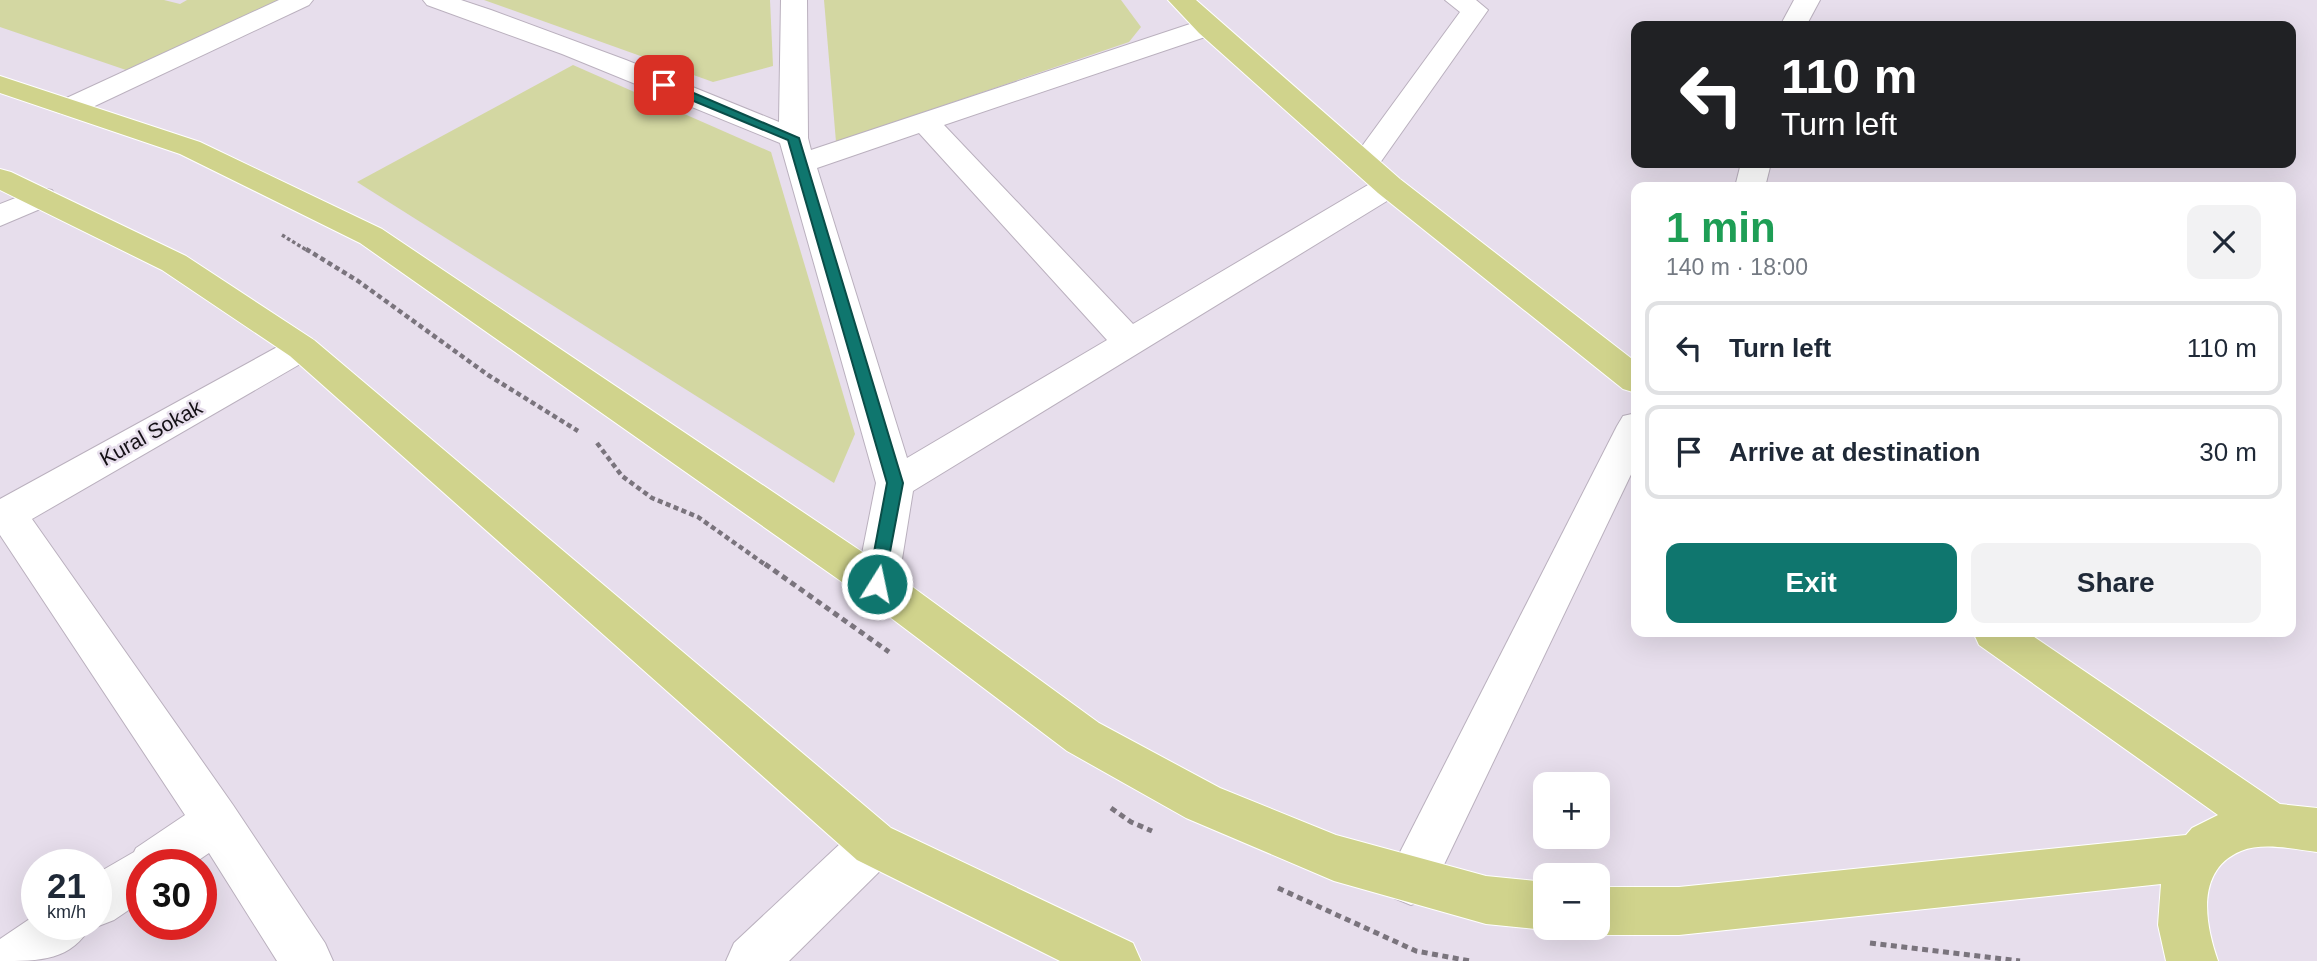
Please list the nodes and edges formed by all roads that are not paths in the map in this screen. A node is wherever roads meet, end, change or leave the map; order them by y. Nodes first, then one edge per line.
1 (300, 0) edge
2 (436, 0) edge
3 (794, 0) edge
4 (1181, 0) edge
5 (1458, 0) edge
6 (1807, 0) edge
7 (1796, 21) edge
8 (1208, 27) junction
9 (0, 84) edge
10 (70, 107) junction
11 (925, 122) junction
12 (797, 151) junction
13 (1377, 175) junction
14 (0, 178) edge
15 (41, 197) junction
16 (0, 216) edge
17 (1129, 342) junction
18 (302, 348) junction
19 (1631, 376) edge
20 (1631, 436) edge
21 (895, 483) junction
22 (4, 516) edge
23 (877, 584) junction
24 (2001, 637) edge
25 (216, 821) junction
26 (2270, 824) junction
27 (2317, 830) edge
28 (874, 844) junction
29 (175, 849) edge
30 (2195, 857) junction
31 (1411, 881) junction
32 (1533, 905) edge
33 (1610, 911) edge
34 (43, 940) edge
35 (13, 961) edge
36 (307, 961) edge
37 (752, 961) edge
38 (1115, 961) edge
39 (2192, 961) edge

1 - 10 street
2 - 12 street
3 - 12 street
4 - 8 main road
5 - 13 street
6 - 7 street
8 - 11 street
8 - 13 main road
9 - 10 main road
10 - 23 main road
11 - 12 street
11 - 17 street
12 - 21 street
13 - 17 street
13 - 19 main road
14 - 15 main road
15 - 16 street
15 - 18 main road
17 - 21 street
18 - 22 street, Kural Sokak
18 - 28 main road
20 - 31 street
21 - 23 street
22 - 25 street
23 - 31 main road
24 - 26 main road
25 - 29 street
25 - 36 street
26 - 27 main road
26 - 30 main road
28 - 37 street
28 - 38 main road
30 - 33 main road
30 - 39 main road
31 - 32 main road
34 - 35 street

